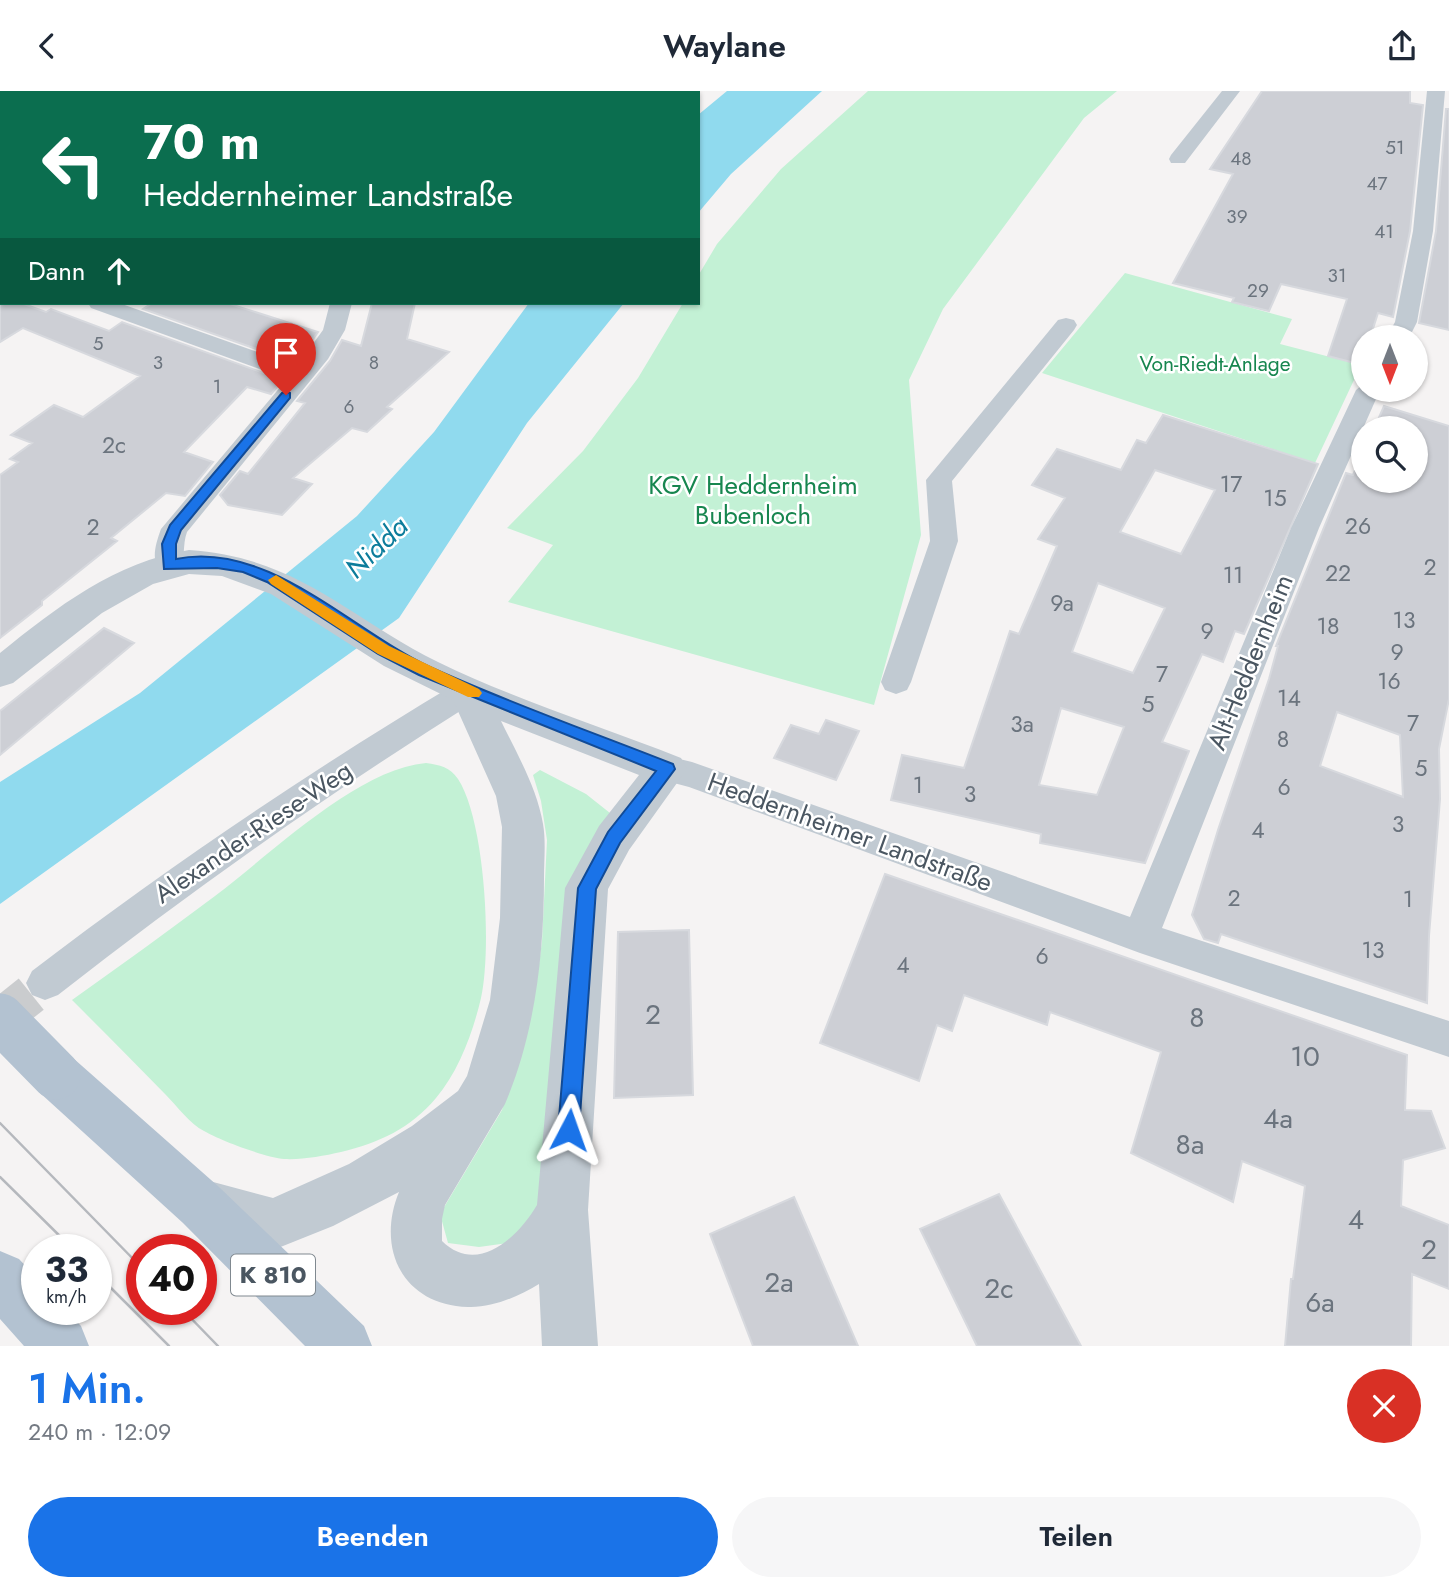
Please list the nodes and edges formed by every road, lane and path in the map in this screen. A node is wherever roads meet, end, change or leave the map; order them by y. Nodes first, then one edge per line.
1 (1231, 91) edge
2 (1436, 91) edge
3 (1178, 159) dead end
4 (105, 305) edge
5 (340, 305) edge
6 (1066, 325) dead end
7 (1404, 325) edge
8 (302, 376) junction
9 (1362, 403) edge
10 (169, 565) junction
11 (0, 673) edge
12 (896, 682) dead end
13 (468, 691) junction
14 (667, 769) junction
15 (1140, 937) junction
16 (45, 983) tunnel mouth
17 (0, 1018) edge
18 (1449, 1039) edge
19 (475, 1108) junction
20 (201, 1205) junction
21 (562, 1210) junction
22 (0, 1278) edge
23 (61, 1346) edge
24 (344, 1346) edge
25 (570, 1346) edge

1 - 3 street
2 - 7 street
4 - 8 street
5 - 8 street
6 - 12 street
8 - 10 street
9 - 15 street, Alt-Heddernheim
10 - 11 street, Heddernheimer Landstraße
10 - 13 street, Heddernheimer Landstraße
13 - 14 street, Heddernheimer Landstraße
13 - 16 street, Alexander-Riese-Weg
13 - 19 street
14 - 15 street, Heddernheimer Landstraße
14 - 21 street
15 - 18 street, Heddernheimer Landstraße
17 - 20 main road, K 810, bridge
19 - 20 street
19 - 21 street
20 - 24 main road, K 810
21 - 25 street
22 - 23 main road

